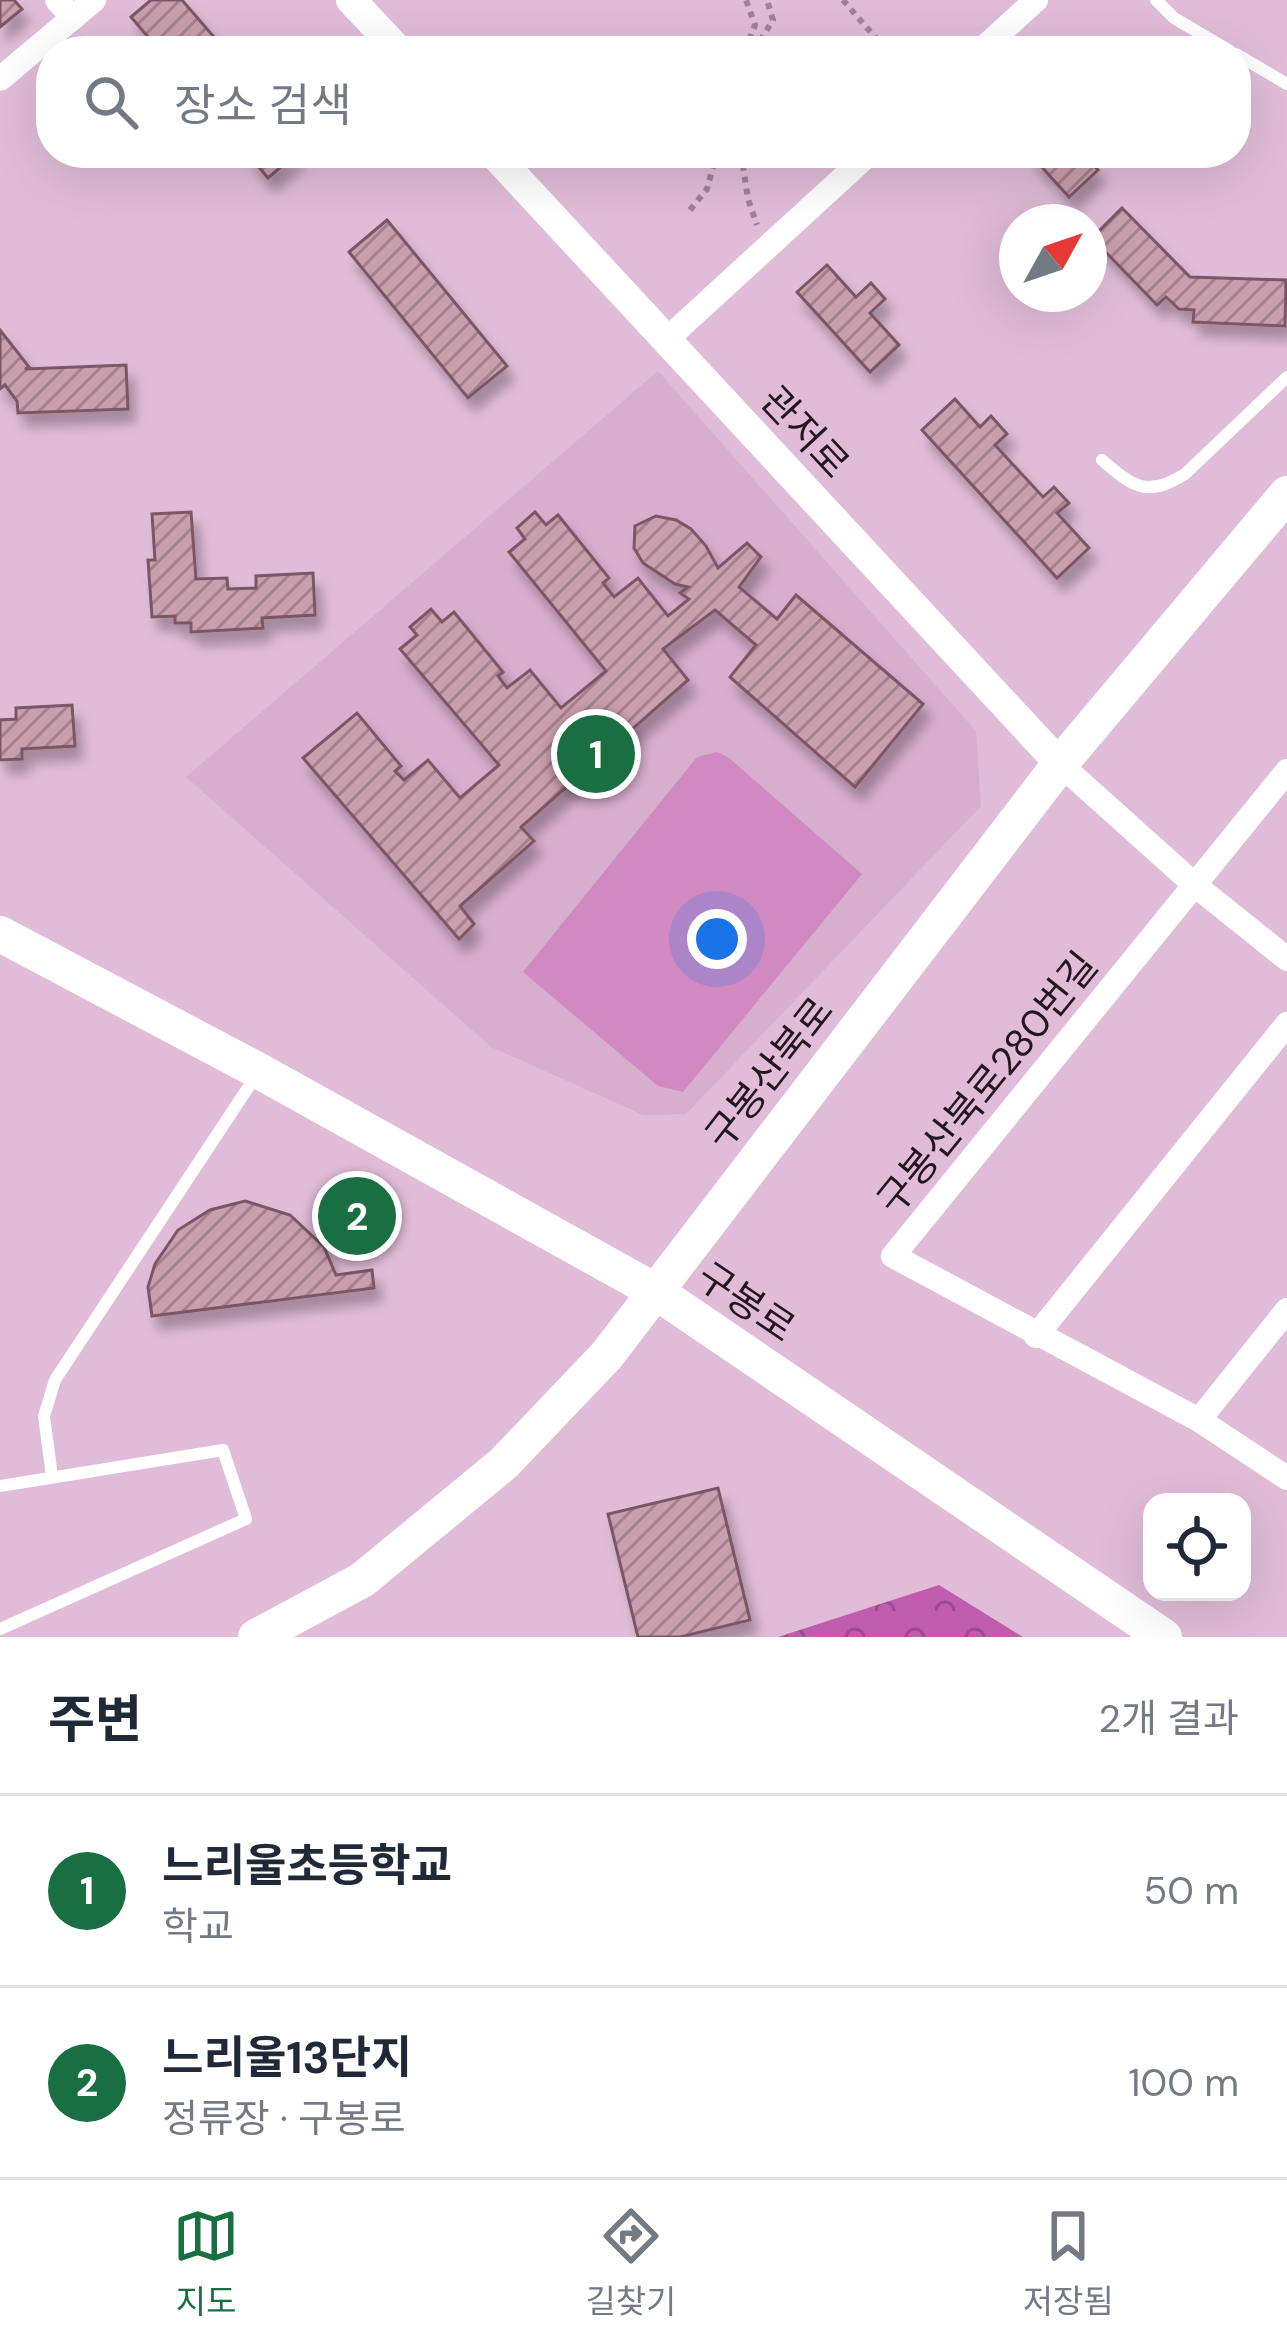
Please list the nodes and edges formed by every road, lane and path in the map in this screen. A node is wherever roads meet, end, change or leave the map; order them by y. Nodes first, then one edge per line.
1 (94, 0) edge
2 (351, 0) edge
3 (746, 0) edge
4 (767, 0) edge
5 (843, 0) edge
6 (1036, 0) edge
7 (1156, 0) edge
8 (65, 9) edge
9 (40, 36) edge
10 (384, 36) edge
11 (751, 36) edge
12 (763, 36) edge
13 (873, 36) edge
14 (996, 36) edge
15 (1204, 36) edge
16 (36, 40) edge
17 (1251, 63) edge
18 (0, 79) edge
19 (1287, 84) edge
20 (507, 168) edge
21 (712, 168) edge
22 (743, 168) edge
23 (854, 168) edge
24 (690, 210) dead end
25 (758, 227) dead end
26 (666, 340) junction
27 (1287, 376) edge
28 (1102, 460) dead end
29 (1287, 494) edge
30 (1060, 764) junction
31 (1287, 771) edge
32 (1196, 886) junction
33 (0, 934) edge
34 (1287, 959) edge
35 (1287, 1024) edge
36 (259, 1071) junction
37 (655, 1291) junction
38 (1287, 1310) edge
39 (1036, 1336) junction
40 (1199, 1420) junction
41 (52, 1476) junction
42 (1287, 1478) edge
43 (0, 1486) edge
44 (0, 1629) edge
45 (256, 1637) edge
46 (1164, 1637) edge

1 - 8 street
2 - 10 street
3 - 11 path
4 - 12 path
5 - 13 path
6 - 14 street
7 - 15 lane
8 - 9 street
16 - 18 street
17 - 19 lane
20 - 26 street, 관저로
21 - 24 path
22 - 25 path
23 - 26 street
26 - 30 street, 관저로
27 - 28 lane
29 - 30 main road, 구봉산북로
30 - 32 street
30 - 37 main road, 구봉산북로
31 - 32 street, 구봉산북로280번길
32 - 34 street
32 - 39 street, 구봉산북로280번길
33 - 36 main road, 구봉로
35 - 39 street
36 - 37 main road, 구봉로
36 - 41 lane
37 - 45 main road, 구봉산북로
37 - 46 main road, 구봉로
38 - 40 street
39 - 40 street, 구봉산북로280번길
40 - 42 street, 구봉산북로280번길
41 - 43 lane
41 - 44 lane

